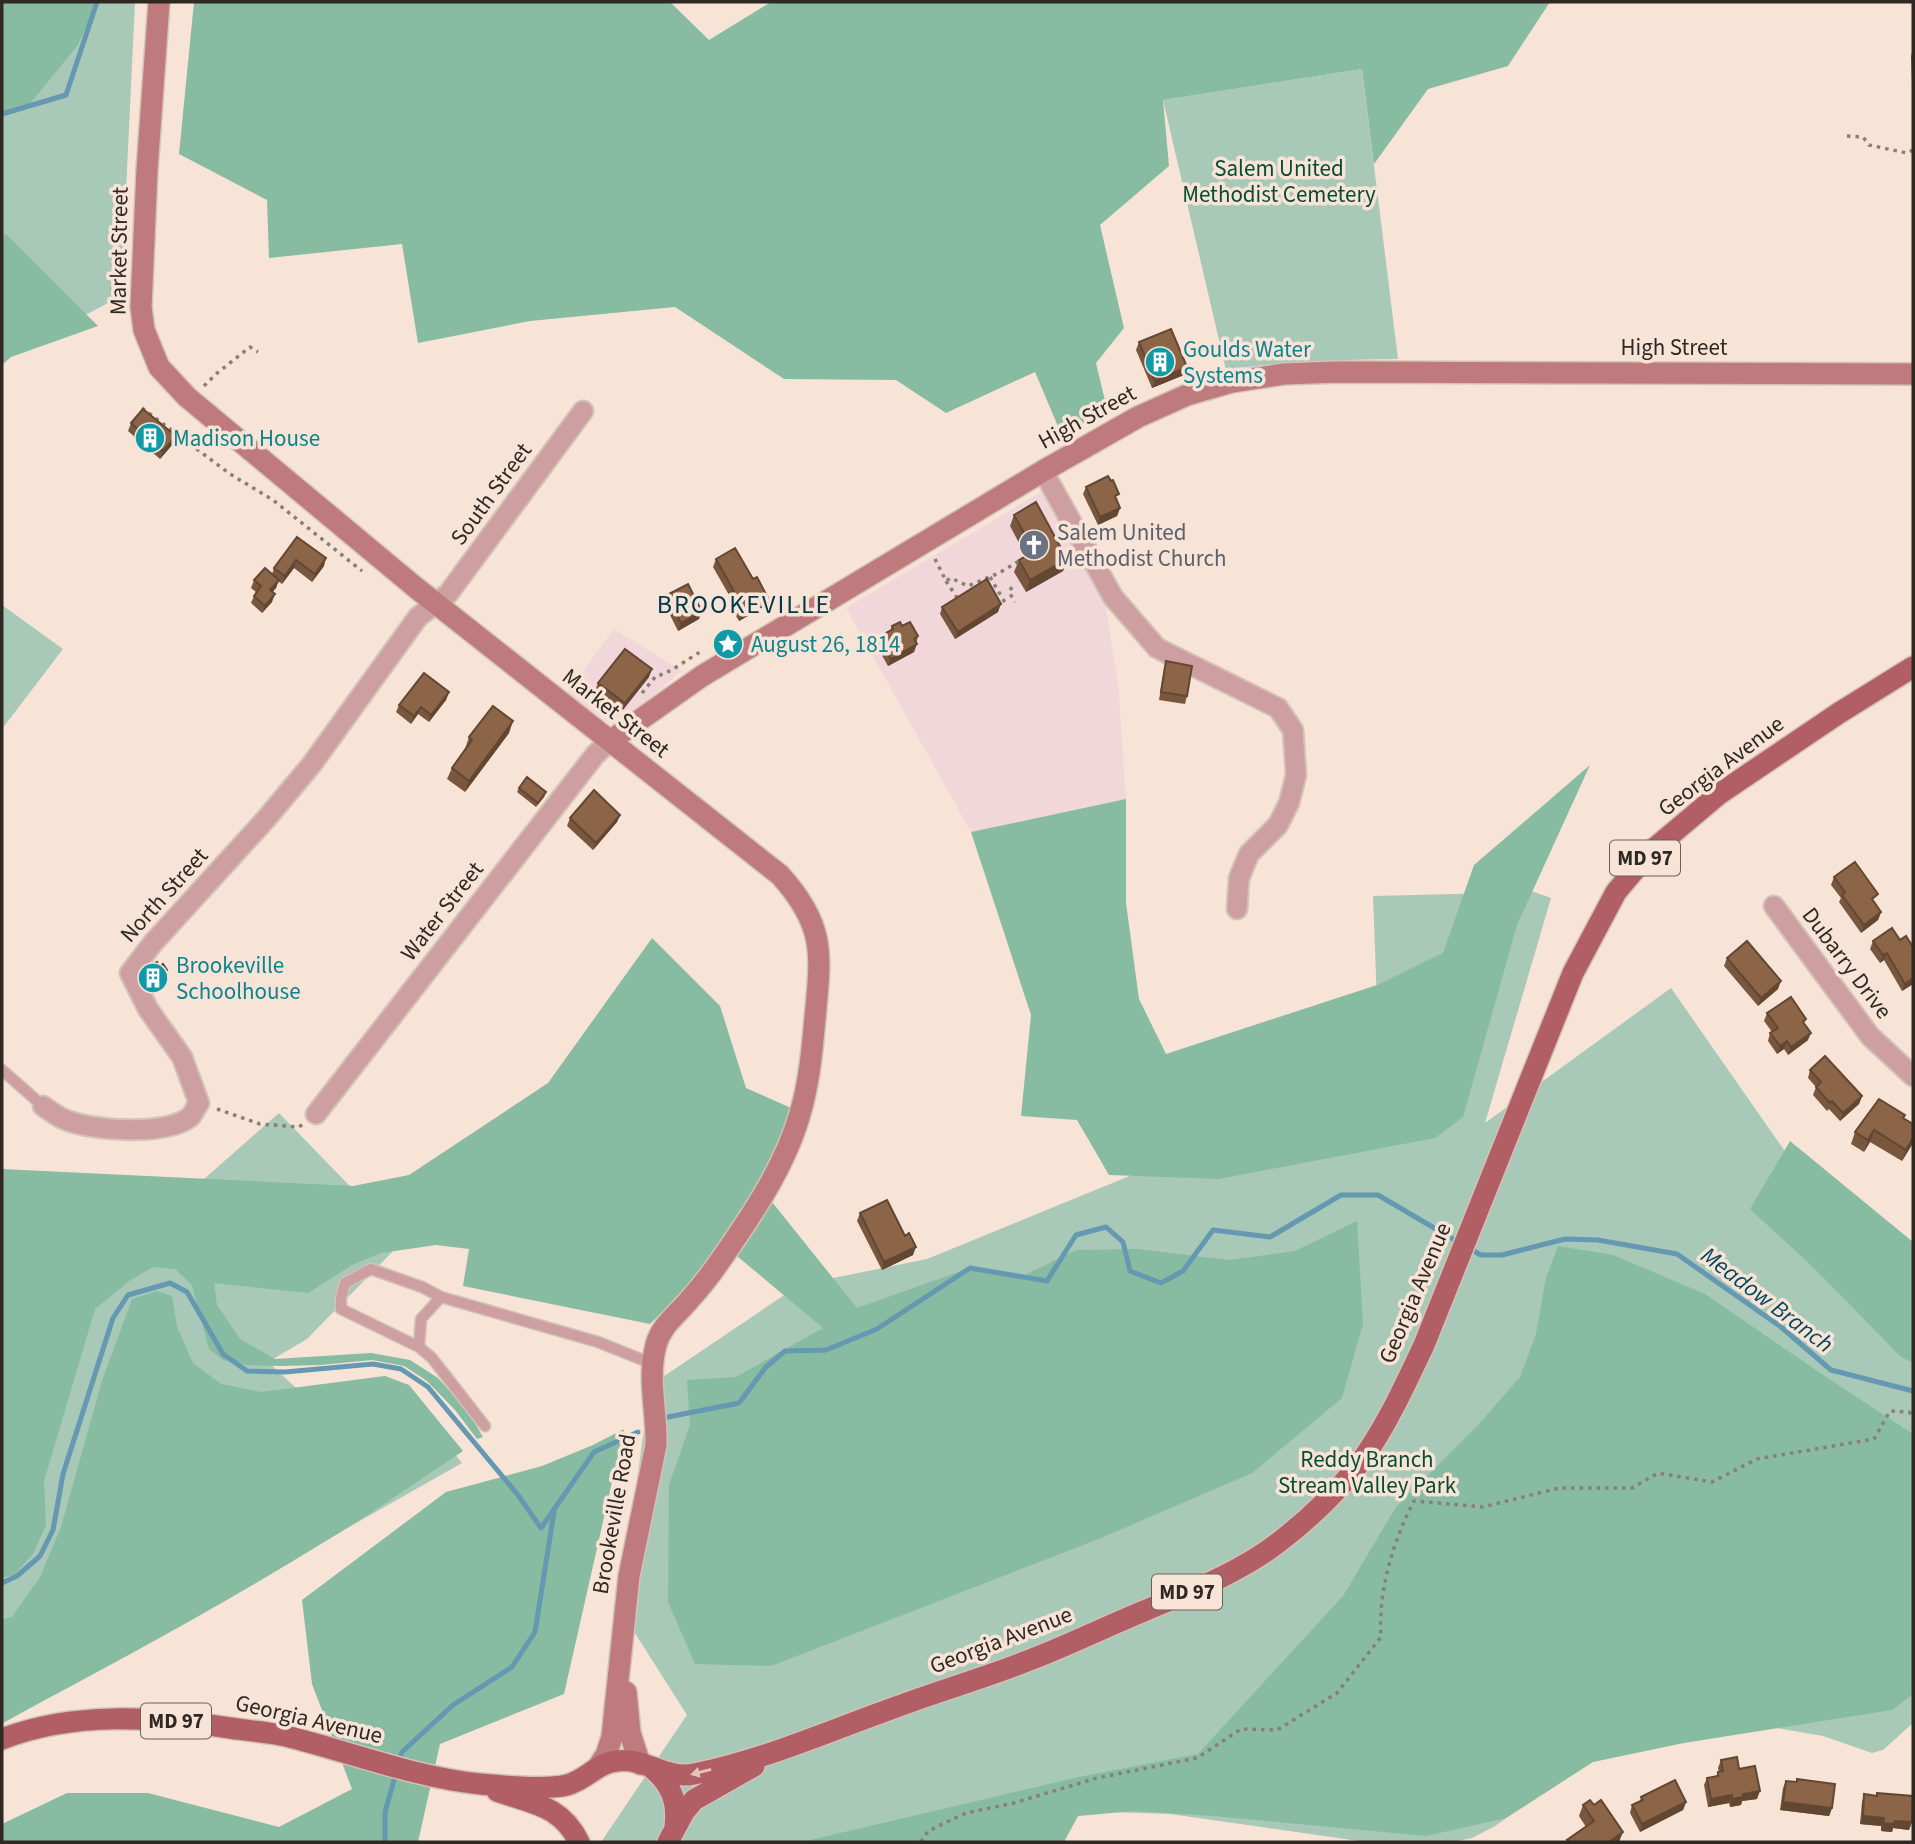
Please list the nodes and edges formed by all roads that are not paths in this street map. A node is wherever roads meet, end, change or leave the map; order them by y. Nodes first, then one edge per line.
1 (159, 2) edge
2 (1913, 374) edge
3 (583, 411) dead end
4 (1043, 471) junction
5 (435, 604) junction
6 (1913, 667) edge
7 (610, 741) junction
8 (1774, 906) dead end
9 (1237, 909) dead end
10 (2, 1070) edge
11 (1913, 1076) edge
12 (43, 1106) joint
13 (316, 1114) road end
14 (441, 1297) junction
15 (419, 1347) junction
16 (654, 1364) junction
17 (485, 1426) dead end
18 (623, 1630) junction
19 (2, 1739) edge
20 (790, 1746) junction
21 (645, 1765) junction
22 (591, 1772) junction
23 (479, 1784) junction
24 (576, 1836) edge
25 (672, 1836) edge

1 - 5 main road, Market Street
2 - 4 main road, High Street
3 - 5 street, South Street
4 - 7 main road, High Street
4 - 9 street
5 - 7 main road, Market Street
5 - 12 street, North Street
6 - 20 main road, Georgia Avenue / MD 97
7 - 13 street, Water Street
7 - 16 main road, Market Street
8 - 11 street, Dubarry Drive
10 - 12 lane
14 - 15 lane
14 - 15 lane
14 - 16 lane
15 - 17 lane
16 - 18 main road, Brookeville Road
18 - 21 main road, Brookeville Road
18 - 22 main road, Brookeville Road
19 - 23 main road, Georgia Avenue / MD 97
20 -> 21 main road, Georgia Avenue / MD 97
20 - 25 main road, Georgia Avenue / MD 97
21 - 22 main road, Georgia Avenue / MD 97
21 - 25 main road, Georgia Avenue
22 - 23 main road, Georgia Avenue / MD 97
22 - 24 main road, Georgia Avenue
23 - 24 main road, Georgia Avenue / MD 97

